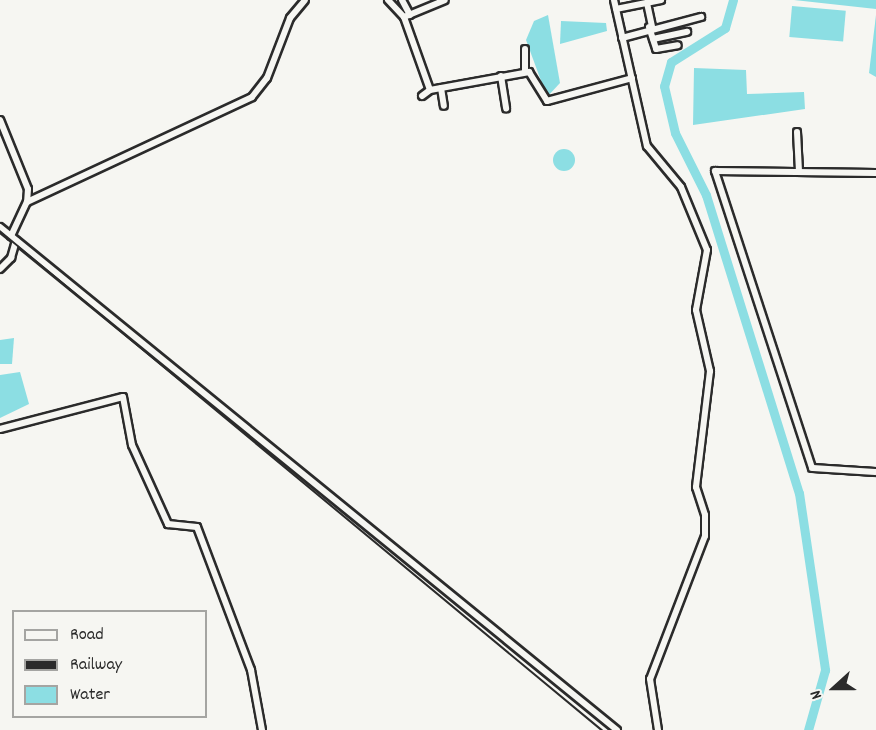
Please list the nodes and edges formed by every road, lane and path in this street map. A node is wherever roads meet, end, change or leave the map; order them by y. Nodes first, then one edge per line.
1 (305, 0) edge
2 (388, 0) edge
3 (402, 0) edge
4 (445, 0) edge
5 (614, 0) edge
6 (661, 0) edge
7 (647, 3) junction
8 (616, 9) junction
9 (407, 16) junction
10 (701, 17) dead end
11 (651, 27) junction
12 (687, 32) dead end
13 (622, 38) junction
14 (653, 39) junction
15 (678, 45) dead end
16 (525, 49) dead end
17 (525, 72) junction
18 (501, 76) junction
19 (632, 78) junction
20 (441, 88) junction
21 (430, 90) junction
22 (422, 96) dead end
23 (444, 106) dead end
24 (507, 109) dead end
25 (0, 120) edge
26 (797, 132) dead end
27 (799, 172) junction
28 (876, 172) edge
29 (27, 202) junction
30 (0, 227) edge
31 (13, 238) junction
32 (0, 269) edge
33 (0, 429) edge
34 (876, 472) edge
35 (262, 730) edge
36 (617, 730) edge
37 (658, 730) edge

1 - 29 street
2 - 9 street
3 - 9 street
4 - 9 street
5 - 8 street
6 - 7 street
7 - 8 street
7 - 11 street
8 - 13 street
9 - 21 street
10 - 11 street
11 - 13 street
11 - 14 street
12 - 14 street
13 - 19 street
14 - 15 street
16 - 17 street
17 - 18 street
17 - 19 street
18 - 20 street
18 - 24 street
19 - 37 street
20 - 21 street
20 - 23 street
21 - 22 street
25 - 29 street
26 - 27 street
27 - 28 street
27 - 34 street
29 - 31 street
30 - 31 street
31 - 32 street
31 - 36 street
33 - 35 street

